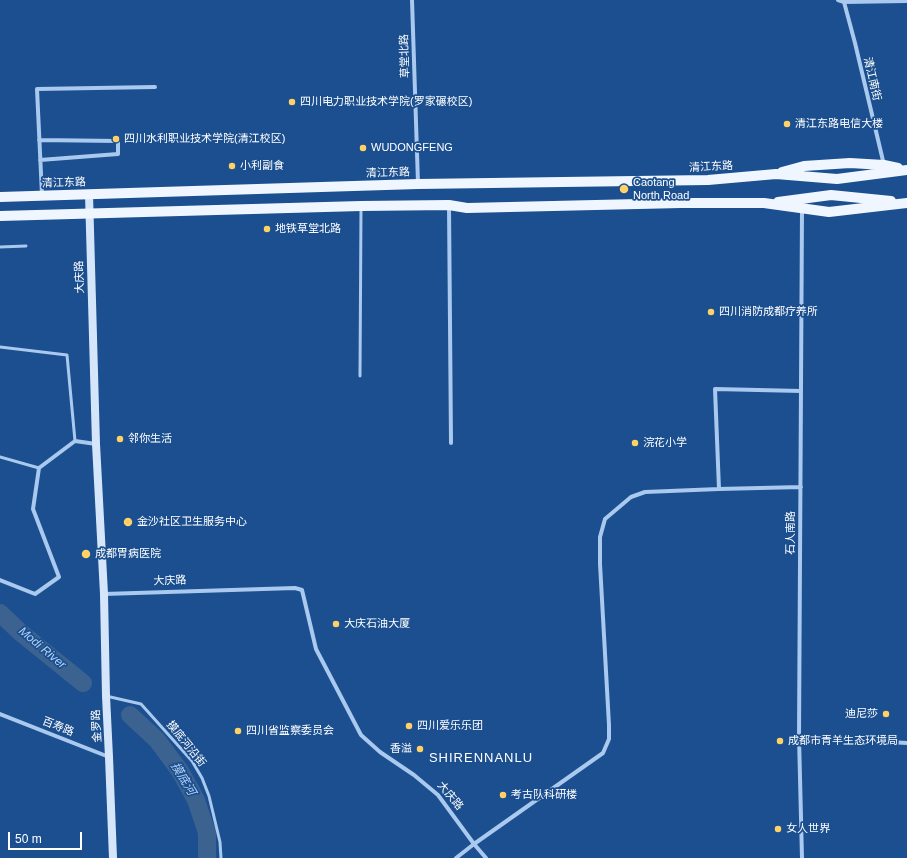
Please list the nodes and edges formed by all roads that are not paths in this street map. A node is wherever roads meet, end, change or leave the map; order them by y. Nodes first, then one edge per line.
1 (412, 0) edge
2 (838, 0) edge
3 (843, 1) edge
4 (907, 1) edge
5 (155, 87) dead end
6 (39, 140) junction
7 (40, 160) junction
8 (884, 165) junction
9 (907, 170) edge
10 (776, 174) junction
11 (418, 184) junction
12 (89, 194) junction
13 (42, 196) junction
14 (0, 197) edge
15 (764, 203) junction
16 (907, 203) edge
17 (449, 204) junction
18 (361, 206) junction
19 (802, 208) junction
20 (89, 213) junction
21 (0, 216) edge
22 (26, 246) dead end
23 (0, 247) edge
24 (0, 347) edge
25 (360, 376) dead end
26 (801, 391) junction
27 (75, 441) junction
28 (451, 443) dead end
29 (96, 444) junction
30 (0, 457) edge
31 (39, 468) junction
32 (800, 487) junction
33 (719, 489) junction
34 (0, 580) edge
35 (104, 594) junction
36 (106, 696) junction
37 (0, 714) edge
38 (799, 737) junction
39 (907, 743) edge
40 (110, 757) junction
41 (474, 844) junction
42 (112, 858) edge
43 (220, 858) edge
44 (456, 858) edge
45 (486, 858) edge
46 (802, 858) edge

1 - 11 street, 草堂北路
2 - 3 street
3 - 4 street
3 - 8 street, 清江南街
5 - 6 street
6 - 7 street
6 - 7 street
7 - 13 street
8 - 9 main road, 清江东路
8 - 10 main road, 清江东路
9 - 10 main road, 清江东路
10 - 11 main road, 清江东路
11 - 12 main road, 清江东路
12 - 13 main road, 清江东路
12 - 20 street, 大庆路
13 - 14 main road, 清江东路
15 - 16 main road
15 - 17 main road
15 - 19 main road
16 - 19 main road
17 - 18 main road
17 - 28 street
18 - 20 main road
18 - 25 lane
19 - 26 street, 石人南路
20 - 21 main road
20 - 29 street, 大庆路
22 - 23 lane
24 - 27 lane
26 - 32 street, 石人南路
26 - 33 street
27 - 29 street
27 - 31 street
29 - 35 street, 大庆路
30 - 31 lane
31 - 34 street
32 - 33 street
32 - 38 street, 石人南路
33 - 41 street
35 - 36 street, 金罗路
35 - 41 street, 大庆路
36 - 40 street, 金罗路
36 - 43 lane, 摸底河沿街
37 - 40 street, 百寿路
38 - 39 street
38 - 46 street, 石人南路
40 - 42 street, 金罗路
41 - 44 street
41 - 45 street, 大庆路

